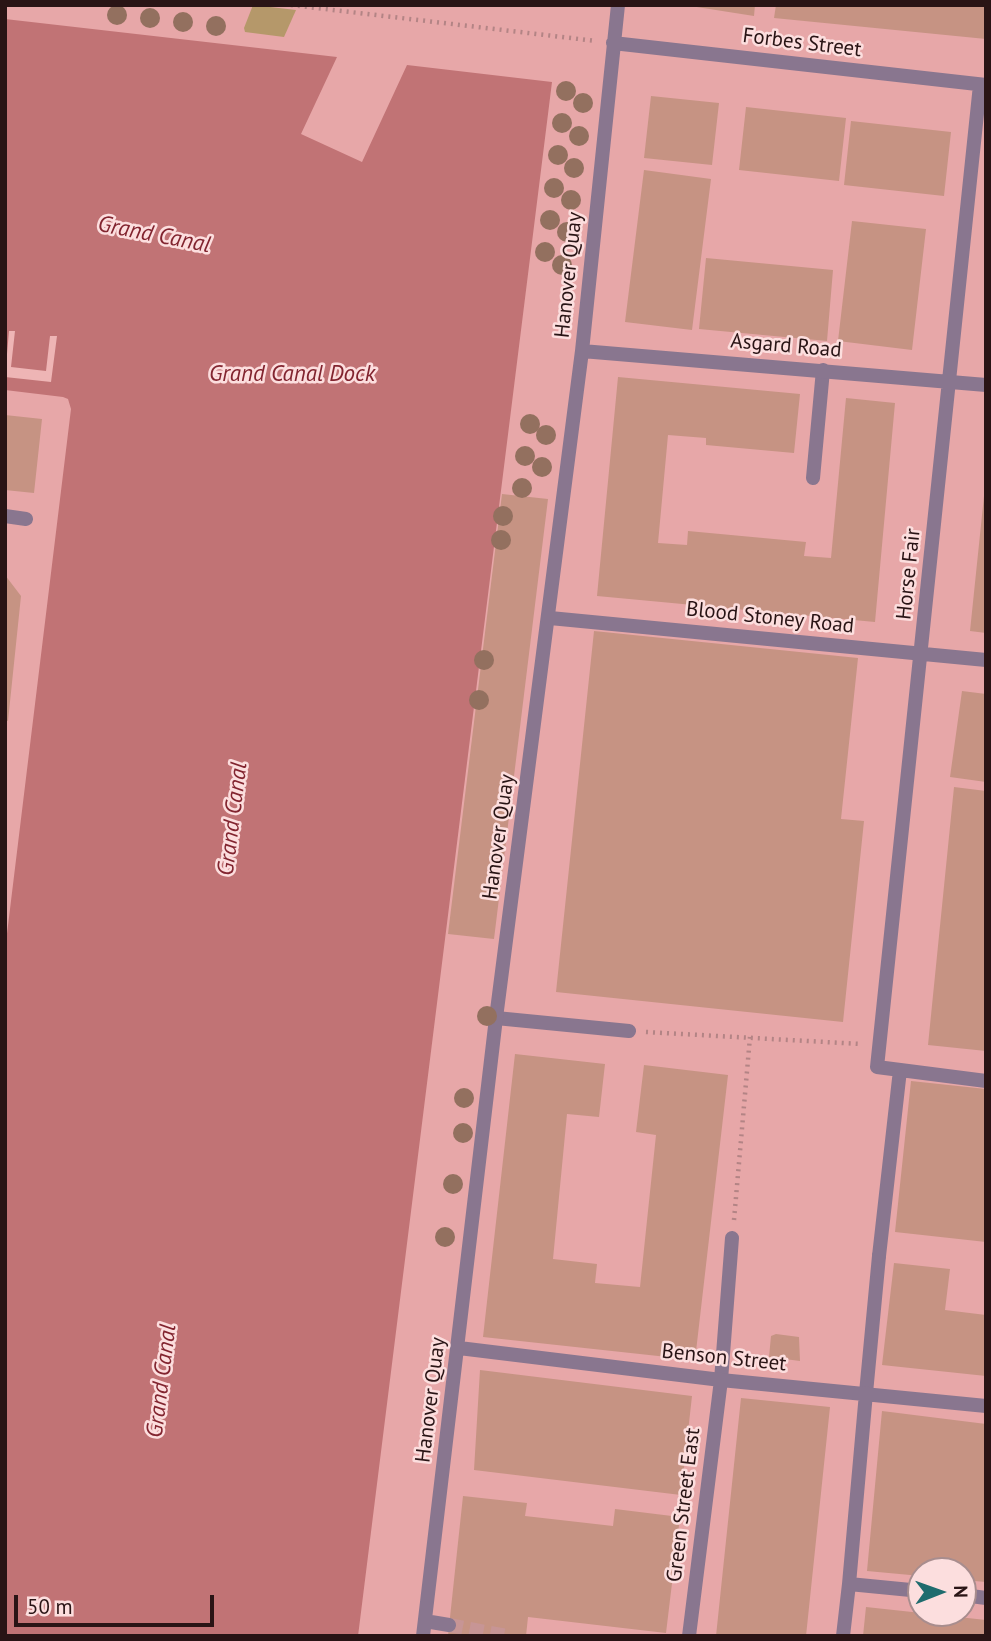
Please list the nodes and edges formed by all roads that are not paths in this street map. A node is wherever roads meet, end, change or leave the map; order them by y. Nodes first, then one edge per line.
1 (618, 5) edge
2 (613, 43) junction
3 (983, 85) edge
4 (582, 351) junction
5 (823, 370) junction
6 (950, 381) junction
7 (986, 385) edge
8 (813, 478) dead end
9 (5, 516) edge
10 (26, 519) dead end
11 (550, 618) junction
12 (920, 653) junction
13 (986, 660) edge
14 (496, 1018) junction
15 (629, 1031) road end
16 (900, 1070) junction
17 (986, 1081) edge
18 (732, 1238) road end
19 (459, 1348) junction
20 (721, 1380) junction
21 (866, 1393) junction
22 (986, 1406) edge
23 (849, 1584) junction
24 (907, 1590) edge
25 (449, 1625) tunnel mouth
26 (424, 1629) edge
27 (689, 1636) edge
28 (843, 1636) edge

1 - 2 street, Hanover Quay
2 - 3 street, Forbes Street
2 - 4 street, Hanover Quay
3 - 6 street, Horse Fair
4 - 5 street, Asgard Road
4 - 11 street, Hanover Quay
5 - 6 street, Asgard Road
5 - 8 street
6 - 7 street, Asgard Road
6 - 12 street, Horse Fair
9 - 10 street
11 - 12 street, Blood Stoney Road
11 - 14 street, Hanover Quay
12 - 13 street, Blood Stoney Road
12 - 16 street, Horse Fair
14 - 15 street
14 - 19 street, Hanover Quay
16 - 17 street
16 - 21 street
18 - 20 street, Green Street East
19 - 20 street, Benson Street
19 - 26 street, Hanover Quay
20 - 21 street, Benson Street
20 - 27 street, Green Street East
21 - 22 street, Benson Street
21 - 23 street
23 - 24 street
23 - 28 street
25 - 26 street

